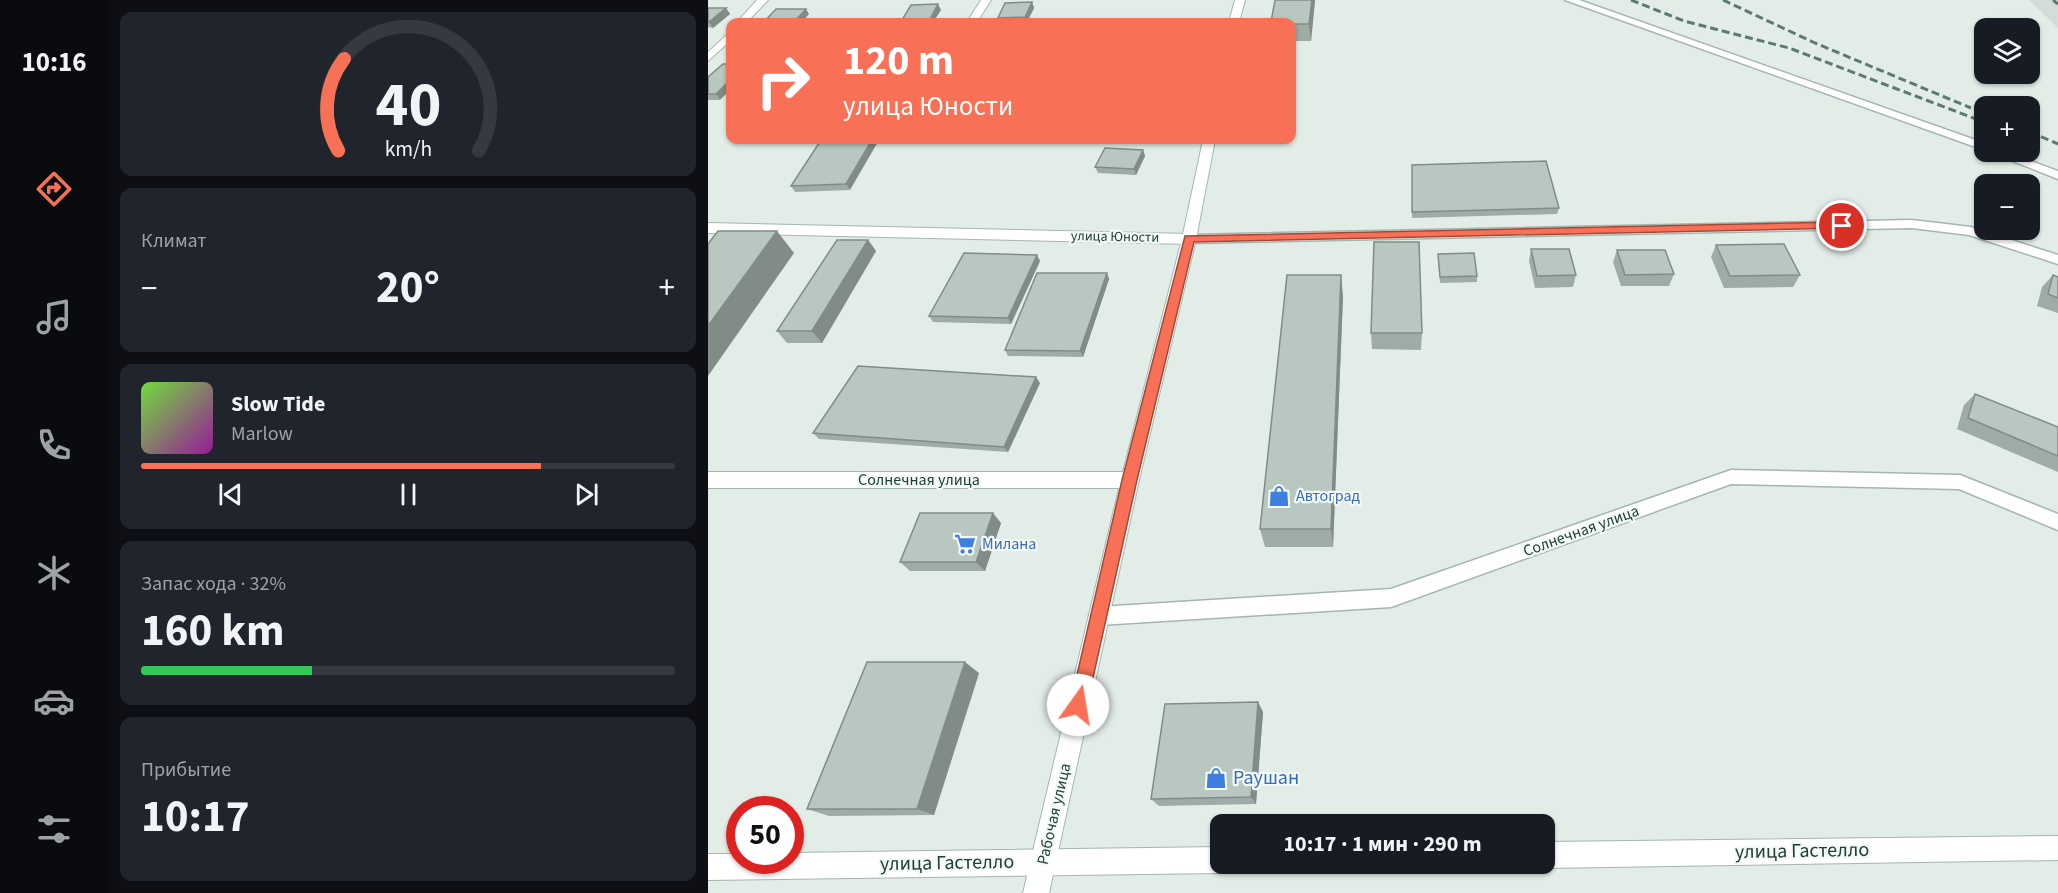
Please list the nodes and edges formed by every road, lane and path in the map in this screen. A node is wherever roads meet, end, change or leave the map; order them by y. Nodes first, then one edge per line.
1 (763, 0) edge
2 (986, 0) edge
3 (1240, 0) edge
4 (1570, 0) edge
5 (746, 18) edge
6 (975, 18) edge
7 (1235, 18) edge
8 (726, 38) edge
9 (708, 39) edge
10 (726, 41) edge
11 (708, 58) edge
12 (1974, 143) edge
13 (1208, 144) edge
14 (2023, 162) edge
15 (2058, 175) edge
16 (708, 228) edge
17 (1189, 238) junction
18 (2058, 260) edge
19 (708, 480) edge
20 (1130, 480) junction
21 (2058, 522) edge
22 (1099, 616) junction
23 (2058, 848) edge
24 (1555, 855) edge
25 (1210, 860) edge
26 (1043, 862) junction
27 (708, 867) edge
28 (1036, 893) edge

1 - 5 street
2 - 6 street
3 - 7 street
4 - 12 lane
8 - 9 street
10 - 11 street
13 - 17 street, Рабочая улица
14 - 15 lane
16 - 17 street, улица Юности
17 - 18 lane, улица Юности
17 - 20 street, Рабочая улица
19 - 20 street, Солнечная улица
20 - 22 street, Рабочая улица
21 - 22 lane, Солнечная улица
22 - 26 street, Рабочая улица
23 - 24 street, улица Гастелло
25 - 26 street, улица Гастелло
26 - 27 street, улица Гастелло
26 - 28 street, Рабочая улица

